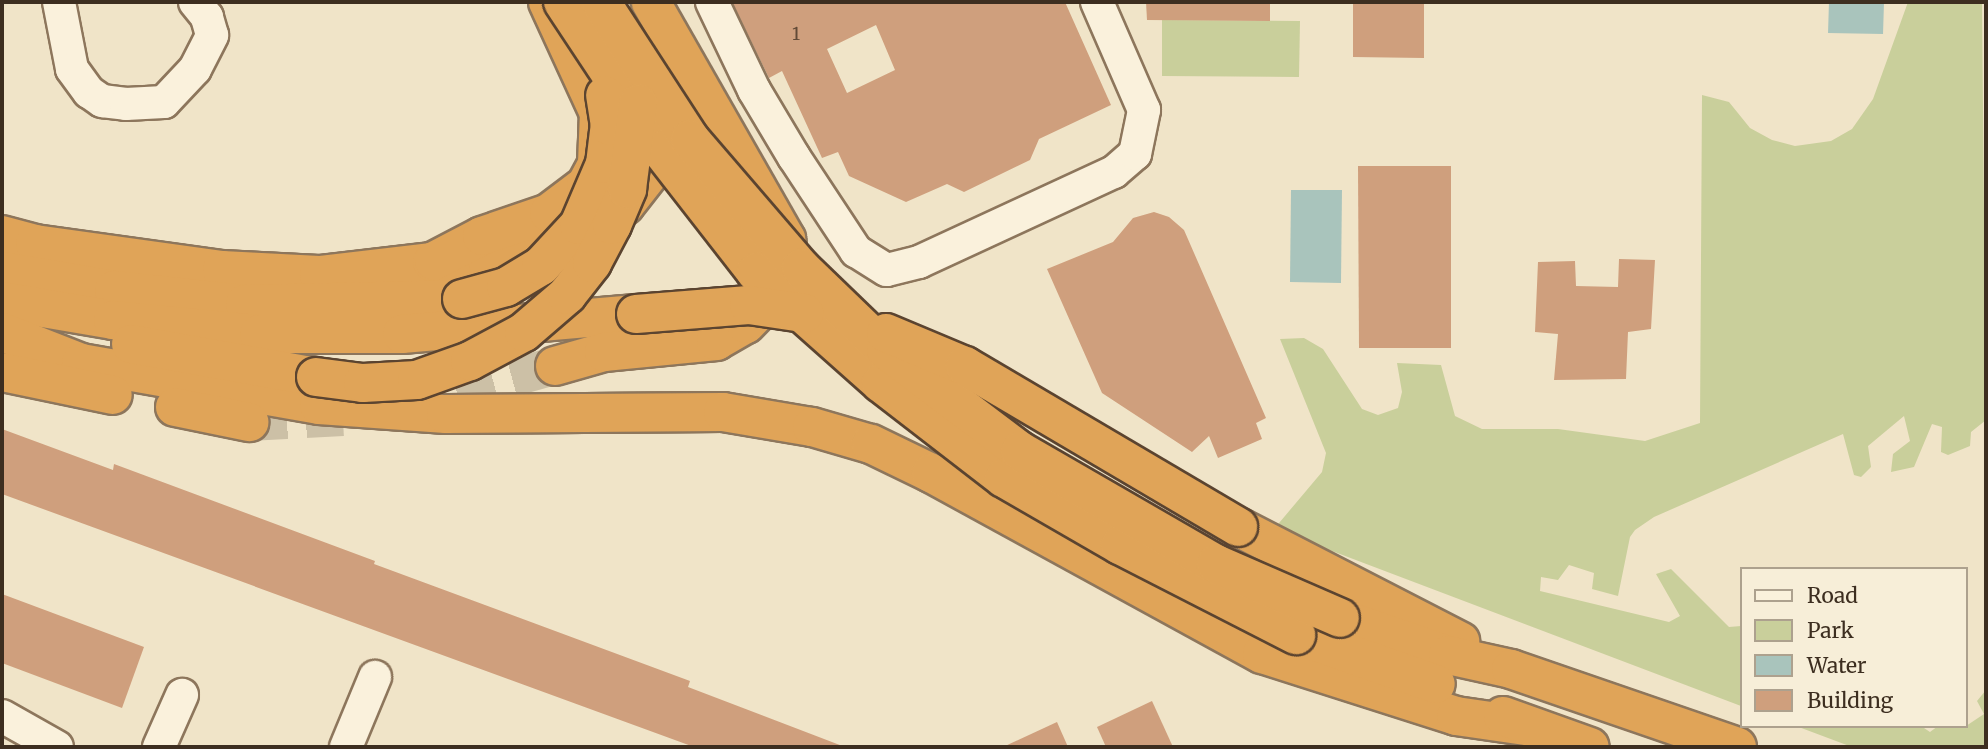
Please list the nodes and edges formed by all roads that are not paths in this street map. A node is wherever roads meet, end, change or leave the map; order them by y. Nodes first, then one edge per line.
1 (59, 2) edge
2 (195, 2) edge
3 (548, 2) edge
4 (563, 2) edge
5 (571, 2) edge
6 (591, 2) edge
7 (601, 2) edge
8 (619, 2) edge
9 (625, 2) edge
10 (651, 2) edge
11 (712, 2) edge
12 (1097, 2) edge
13 (755, 183) junction
14 (2, 235) edge
15 (432, 262) junction
16 (2, 271) edge
17 (5, 323) edge
18 (555, 366) tunnel mouth
19 (2, 372) edge
20 (249, 422) tunnel mouth
21 (1511, 668) junction
22 (375, 677) dead end
23 (182, 695) dead end
24 (2, 716) edge
25 (1525, 726) junction
26 (57, 747) edge
27 (159, 747) edge
28 (346, 747) edge
29 (1590, 747) edge
30 (1737, 747) edge

1 - 2 street
3 - 15 highway
4 - 25 highway, bridge
5 - 16 highway, bridge
6 - 15 highway
7 - 21 highway, bridge
8 - 13 highway
9 - 17 highway, bridge
10 - 13 highway
11 - 12 street
13 - 18 highway
14 - 15 highway
17 - 21 highway, bridge
17 - 25 highway
19 - 20 highway
21 - 30 highway
22 - 28 street
23 - 27 street
24 - 26 street
25 - 29 highway

